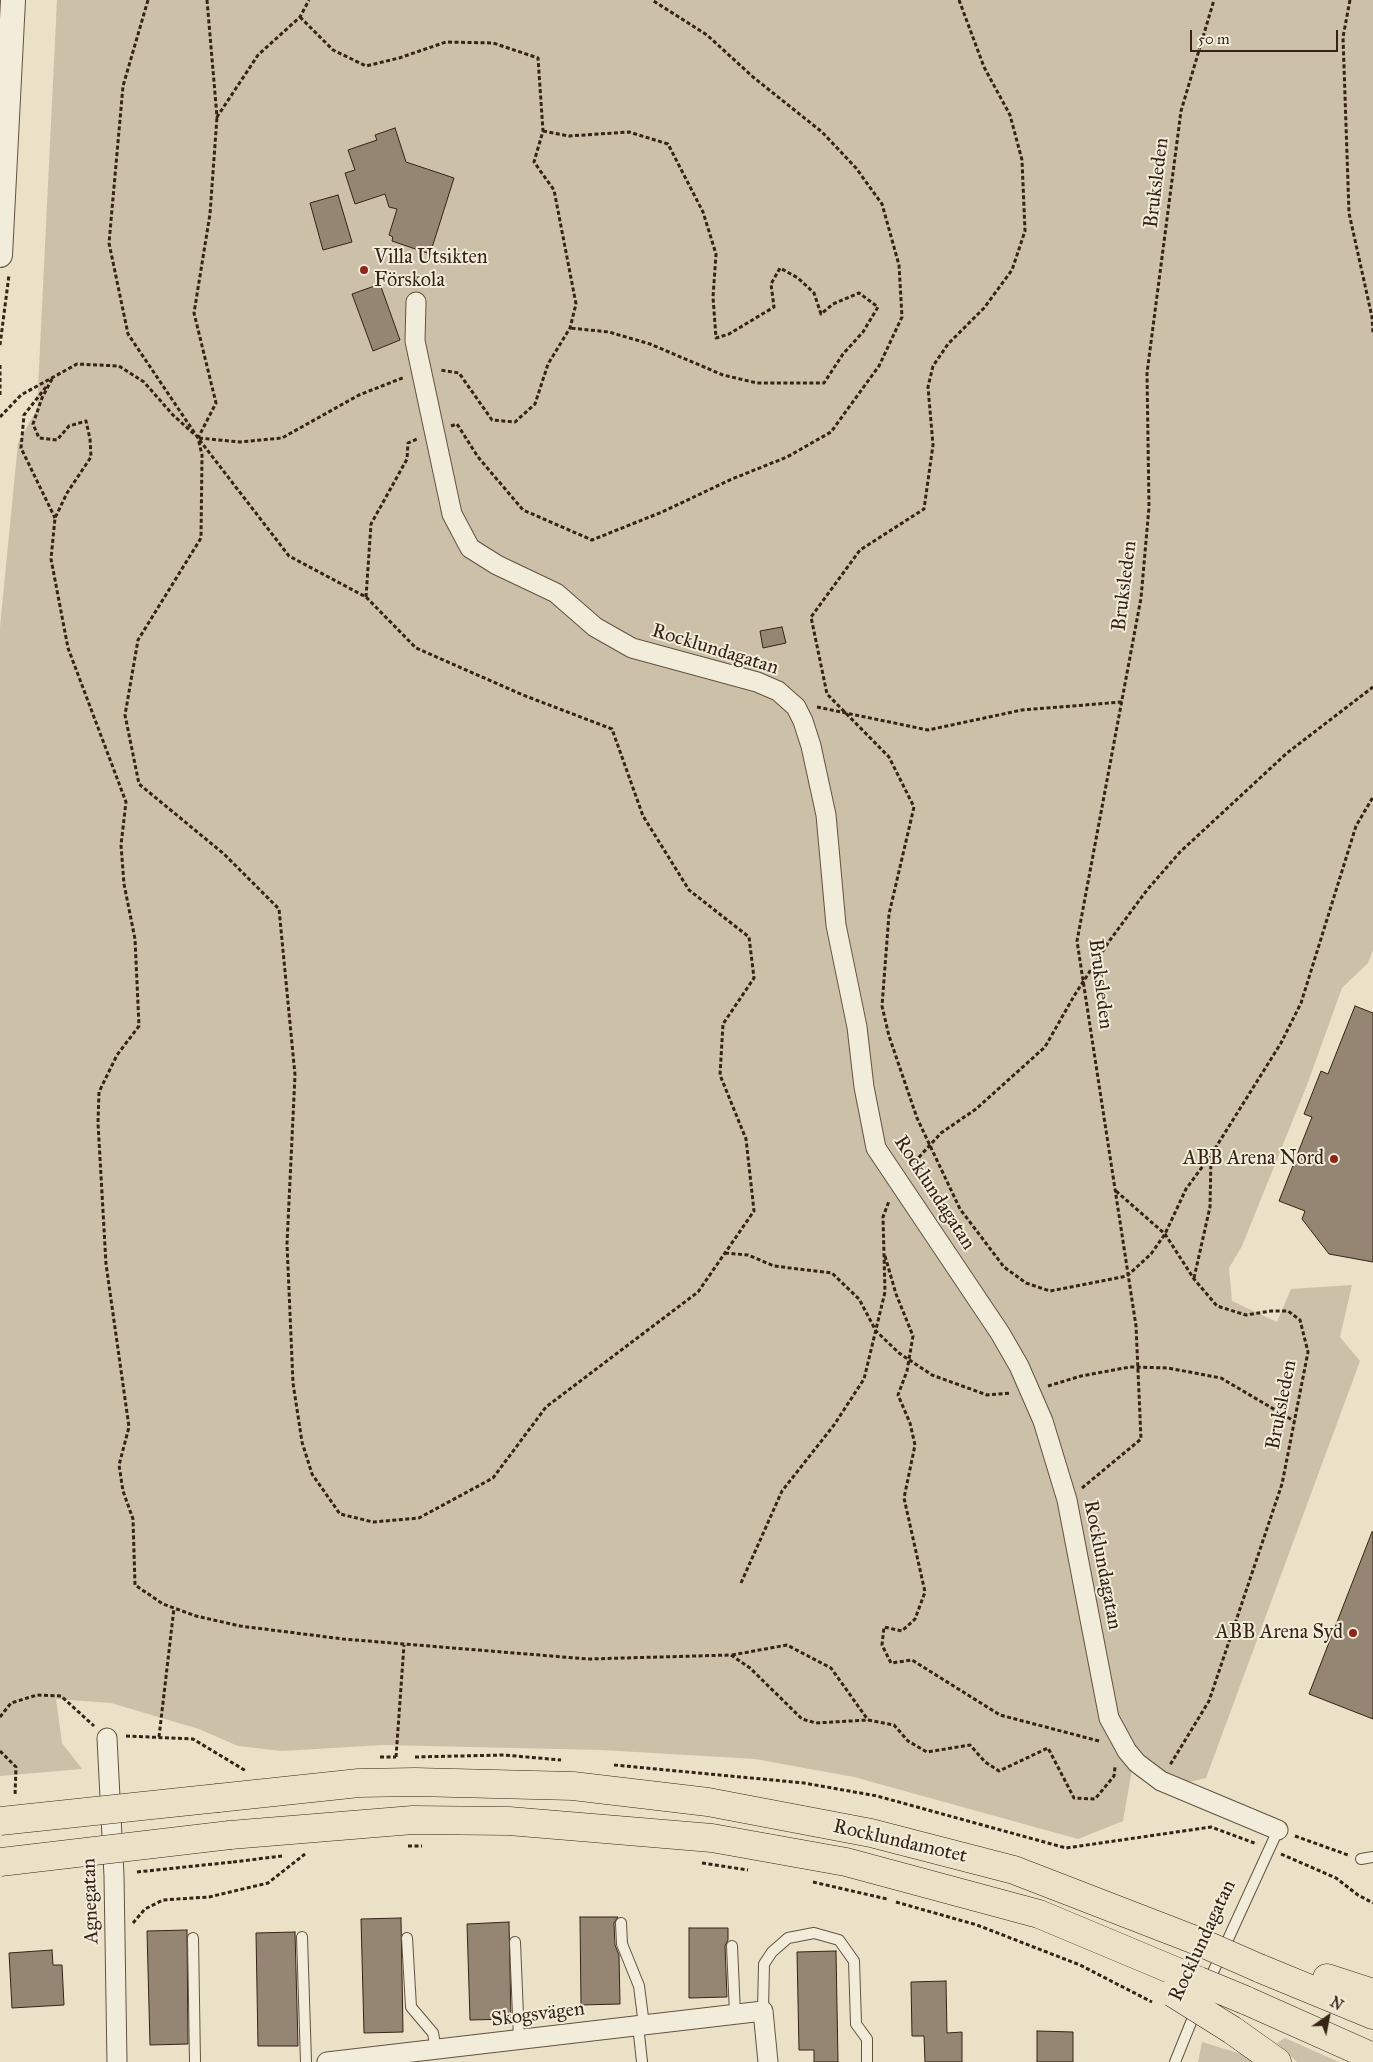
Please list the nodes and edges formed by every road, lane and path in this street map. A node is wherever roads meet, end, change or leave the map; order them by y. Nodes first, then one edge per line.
1 (13, 0) edge
2 (148, 0) edge
3 (208, 0) edge
4 (309, 0) edge
5 (652, 0) edge
6 (960, 0) edge
7 (1214, 0) edge
8 (1350, 0) edge
9 (300, 17) junction
10 (217, 117) junction
11 (543, 132) junction
12 (0, 254) edge
13 (416, 302) dead end
14 (570, 328) junction
15 (1373, 333) edge
16 (0, 365) edge
17 (422, 371) junction
18 (52, 378) junction
19 (0, 396) edge
20 (0, 418) edge
21 (435, 433) junction
22 (198, 438) junction
23 (55, 518) junction
24 (366, 597) junction
25 (1373, 687) edge
26 (1122, 702) junction
27 (796, 707) junction
28 (844, 712) junction
29 (1373, 797) edge
30 (1083, 982) junction
31 (930, 1145) junction
32 (1211, 1155) junction
33 (897, 1181) junction
34 (1115, 1190) junction
35 (1165, 1234) junction
36 (725, 1253) junction
37 (885, 1256) junction
38 (1127, 1276) junction
39 (1194, 1279) junction
40 (876, 1331) junction
41 (909, 1359) junction
42 (1138, 1367) junction
43 (1030, 1391) junction
44 (1294, 1421) junction
45 (1067, 1500) junction
46 (740, 1583) dead end
47 (174, 1608) junction
48 (404, 1645) junction
49 (732, 1655) junction
50 (0, 1717) edge
51 (868, 1720) junction
52 (159, 1737) junction
53 (107, 1738) junction
54 (1101, 1742) dead end
55 (396, 1757) dead end
56 (1116, 1759) dead end
57 (246, 1771) dead end
58 (1161, 1781) junction
59 (0, 1821) edge
60 (1278, 1830) junction
61 (432, 1845) dead end
62 (404, 1846) dead end
63 (1066, 1848) dead end
64 (1270, 1849) junction
65 (314, 1853) dead end
66 (305, 1854) junction
67 (296, 1855) dead end
68 (287, 1856) dead end
69 (1373, 1857) edge
70 (1361, 1859) joint
71 (692, 1861) dead end
72 (0, 1862) edge
73 (233, 1862) dead end
74 (749, 1871) dead end
75 (806, 1880) dead end
76 (1373, 1903) edge
77 (622, 1923) dead end
78 (115, 1927) junction
79 (302, 1937) dead end
80 (193, 1938) dead end
81 (407, 1938) dead end
82 (515, 1942) dead end
83 (732, 1946) dead end
84 (1262, 1960) junction
85 (1171, 1990) junction
86 (1373, 1993) edge
87 (758, 2012) junction
88 (735, 2014) junction
89 (1373, 2015) edge
90 (641, 2025) junction
91 (519, 2040) junction
92 (437, 2056) edge
93 (1373, 2057) edge
94 (117, 2062) edge
95 (195, 2062) edge
96 (306, 2062) edge
97 (327, 2062) edge
98 (642, 2062) edge
99 (768, 2062) edge
100 (867, 2062) edge
101 (1175, 2062) edge
102 (1276, 2062) edge

1 - 12 street
2 - 22 path
3 - 10 path
4 - 9 path
5 - 21 path
6 - 28 path
7 - 26 path, Bruksleden
8 - 15 path
9 - 10 path
9 - 11 path
10 - 22 path
11 - 14 path
11 - 14 path
13 - 17 street, Rocklundagatan
14 - 17 path
16 - 19 path
17 - 21 street, Rocklundagatan
17 - 22 path
18 - 20 path
18 - 22 path
18 - 23 path
18 - 23 path
21 - 24 path
21 - 27 street, Rocklundagatan
22 - 24 path
22 - 36 path
23 - 47 path
24 - 36 path
25 - 30 path
26 - 28 path
26 - 30 path, Bruksleden
27 - 28 path
27 - 33 street, Rocklundagatan
28 - 31 path
29 - 32 path
30 - 31 path
30 - 34 path, Bruksleden
31 - 33 path
31 - 38 path
32 - 35 path
32 - 39 path
33 - 37 path
33 - 43 street, Rocklundagatan
34 - 35 path, Bruksleden
34 - 38 path
35 - 38 path
35 - 39 path, Bruksleden
36 - 40 path
37 - 40 path
37 - 41 path
38 - 42 path
39 - 44 path, Bruksleden
40 - 41 path
40 - 46 path
41 - 43 path
41 - 54 path
42 - 43 path
42 - 44 path
42 - 45 path
43 - 45 street, Rocklundagatan
44 - 58 path, Bruksleden
45 - 58 street, Rocklundagatan
47 - 48 path
47 - 52 path
48 - 49 path
48 - 55 path
49 - 51 path
49 - 51 path
50 - 53 path
51 - 56 path
52 - 53 path
52 - 57 path
53 - 78 street, Agnegatan
58 - 60 street, Rocklundagatan
59 - 84 highway, Rocklundamotet, bridge
60 - 64 lane, Rocklundagatan
60 - 70 path
61 - 62 path
63 - 64 path
64 - 76 path
64 - 101 lane, Rocklundagatan
65 - 66 path
66 - 67 path
66 - 78 path
68 - 73 path
69 - 70 lane
71 - 74 path
72 - 85 highway, bridge
75 - 85 path
77 - 90 lane
78 - 94 street, Agnegatan
79 - 96 lane
80 - 95 lane
81 - 92 lane
82 - 91 lane
83 - 88 lane
84 - 86 highway
84 - 89 highway
85 - 93 highway, bridge
85 - 102 highway, bridge
87 - 88 street, Skogsvägen
87 - 99 street
87 - 100 lane
88 - 90 street, Skogsvägen
90 - 91 street, Skogsvägen
90 - 98 lane
91 - 92 street, Skogsvägen
92 - 97 street, Skogsvägen

